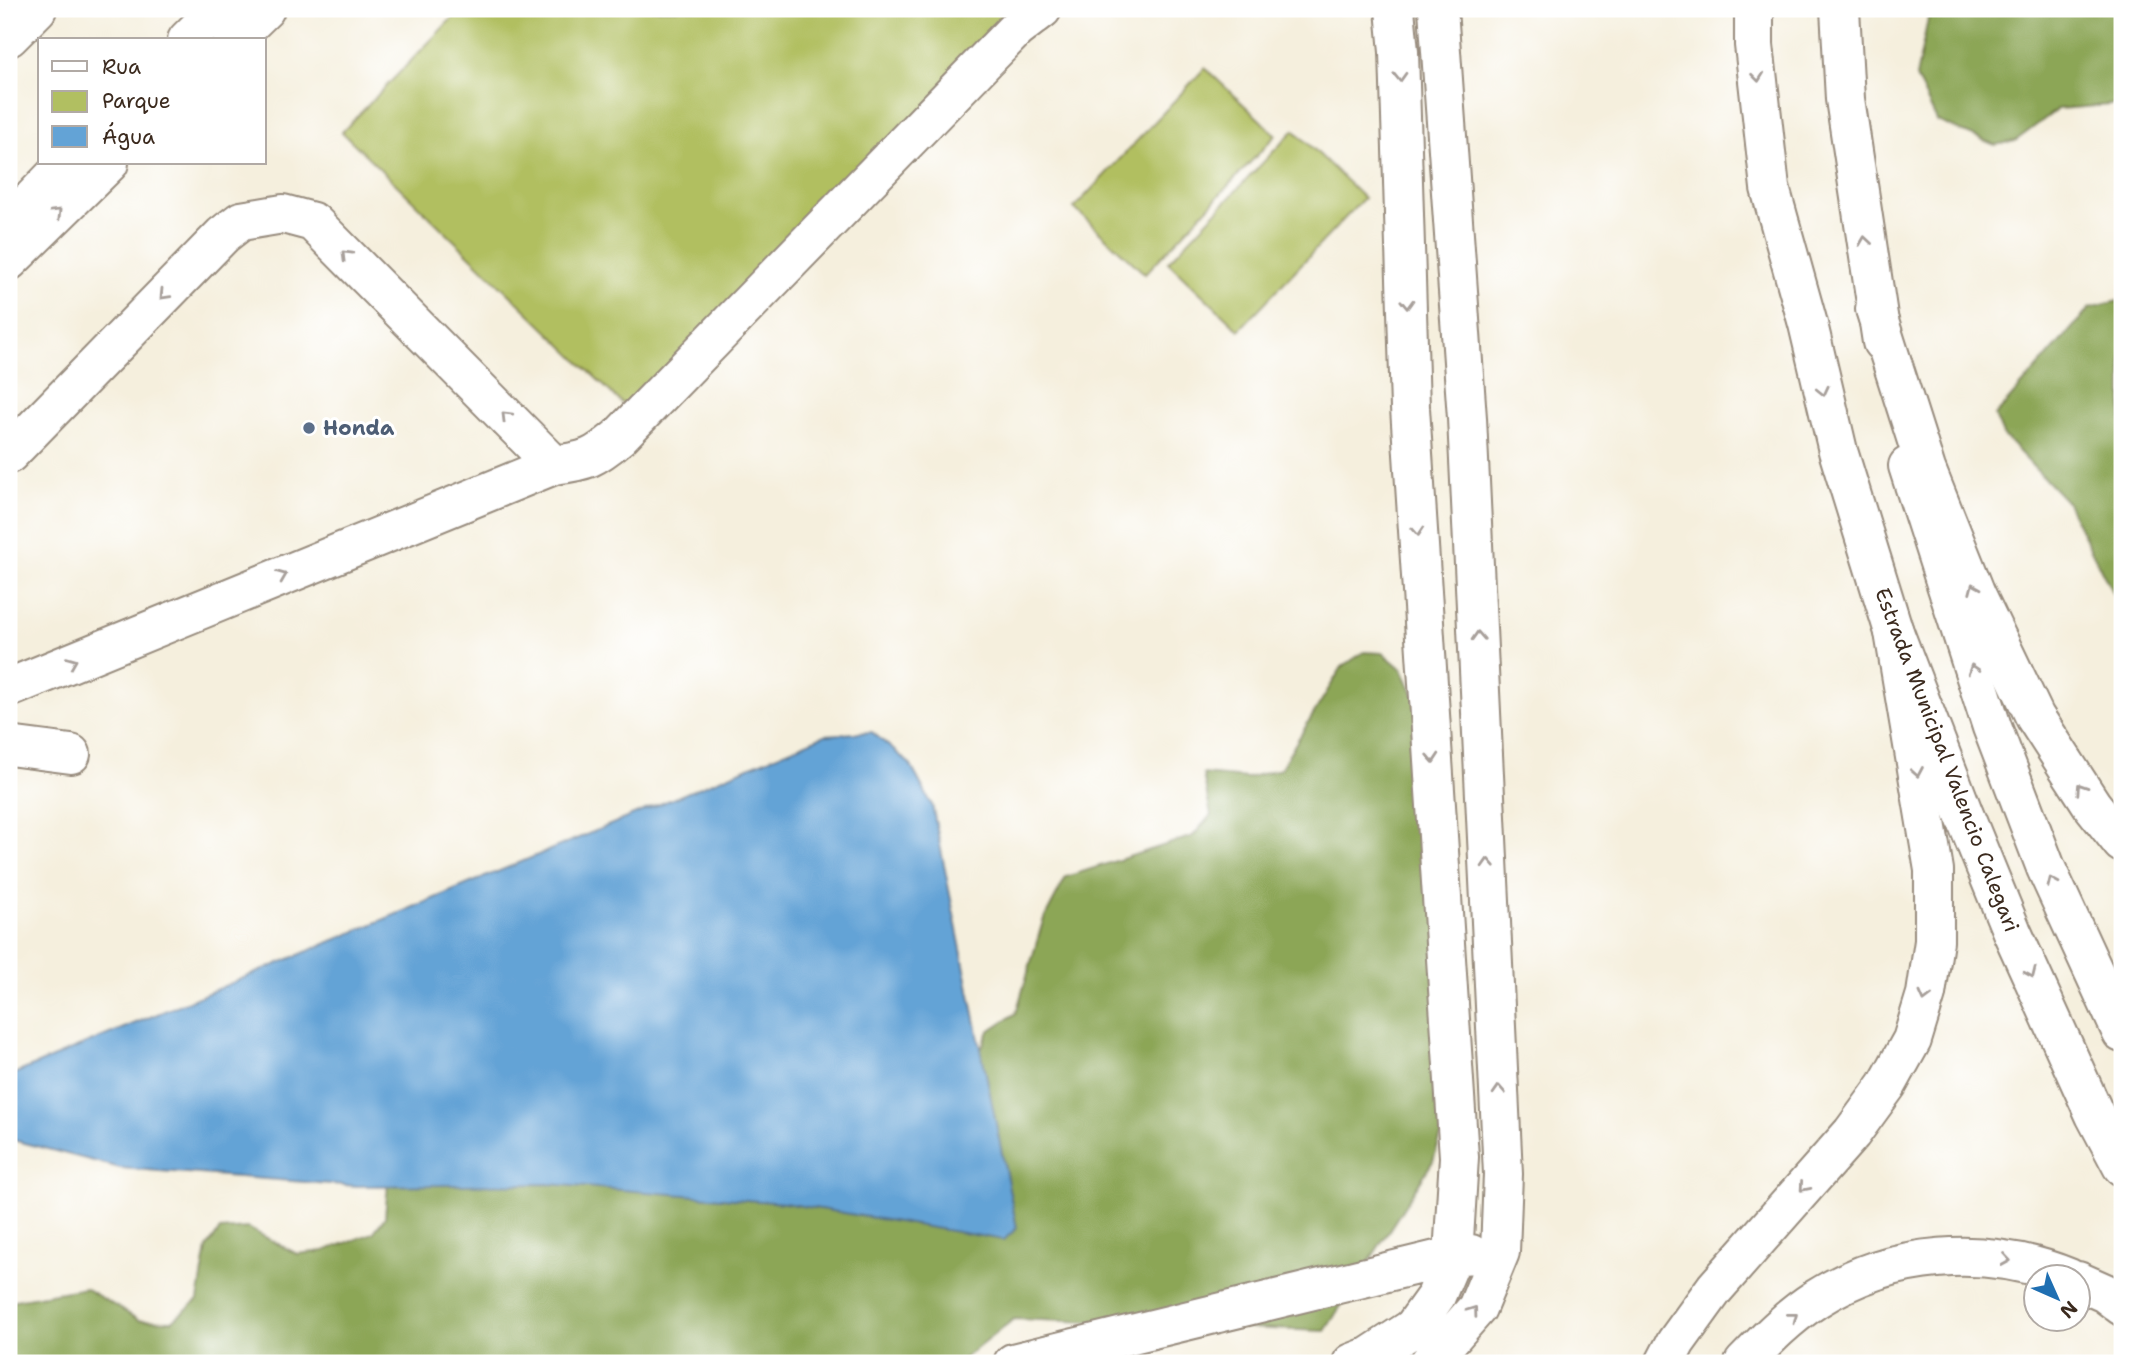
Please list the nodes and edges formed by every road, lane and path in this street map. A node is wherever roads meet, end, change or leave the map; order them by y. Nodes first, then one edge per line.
1 (37, 9) edge
2 (218, 9) edge
3 (265, 9) edge
4 (1042, 9) edge
5 (1395, 9) edge
6 (1438, 9) edge
7 (1754, 9) edge
8 (1840, 9) edge
9 (9, 37) edge
10 (189, 38) edge
11 (235, 38) edge
12 (66, 164) edge
13 (108, 164) edge
14 (9, 223) edge
15 (9, 261) edge
16 (1875, 309) junction
17 (9, 454) edge
18 (554, 465) junction
19 (1894, 632) junction
20 (9, 688) edge
21 (9, 746) edge
22 (71, 754) dead end
23 (2122, 843) edge
24 (2122, 1033) edge
25 (2122, 1166) edge
26 (1500, 1252) junction
27 (1453, 1256) junction
28 (2026, 1264) edge
29 (2092, 1288) edge
30 (2122, 1306) edge
31 (1013, 1363) edge
32 (1352, 1363) edge
33 (1429, 1363) edge
34 (1665, 1363) edge
35 (1744, 1363) edge

1 - 9 main road
2 - 10 main road
3 - 11 main road
4 - 18 main road
5 -> 27 main road
26 -> 6 main road
7 -> 19 main road, Estrada Municipal Valencio Calegari
16 -> 8 main road
12 - 14 main road
15 -> 13 main road
23 -> 16 main road
24 -> 16 main road
18 -> 17 main road
20 -> 18 main road
19 -> 25 main road, Estrada Municipal Valencio Calegari
19 -> 34 main road
21 - 22 main road
26 - 27 main road
33 -> 26 main road
27 - 31 main road
27 - 32 main road
35 -> 28 main road
29 - 30 main road

